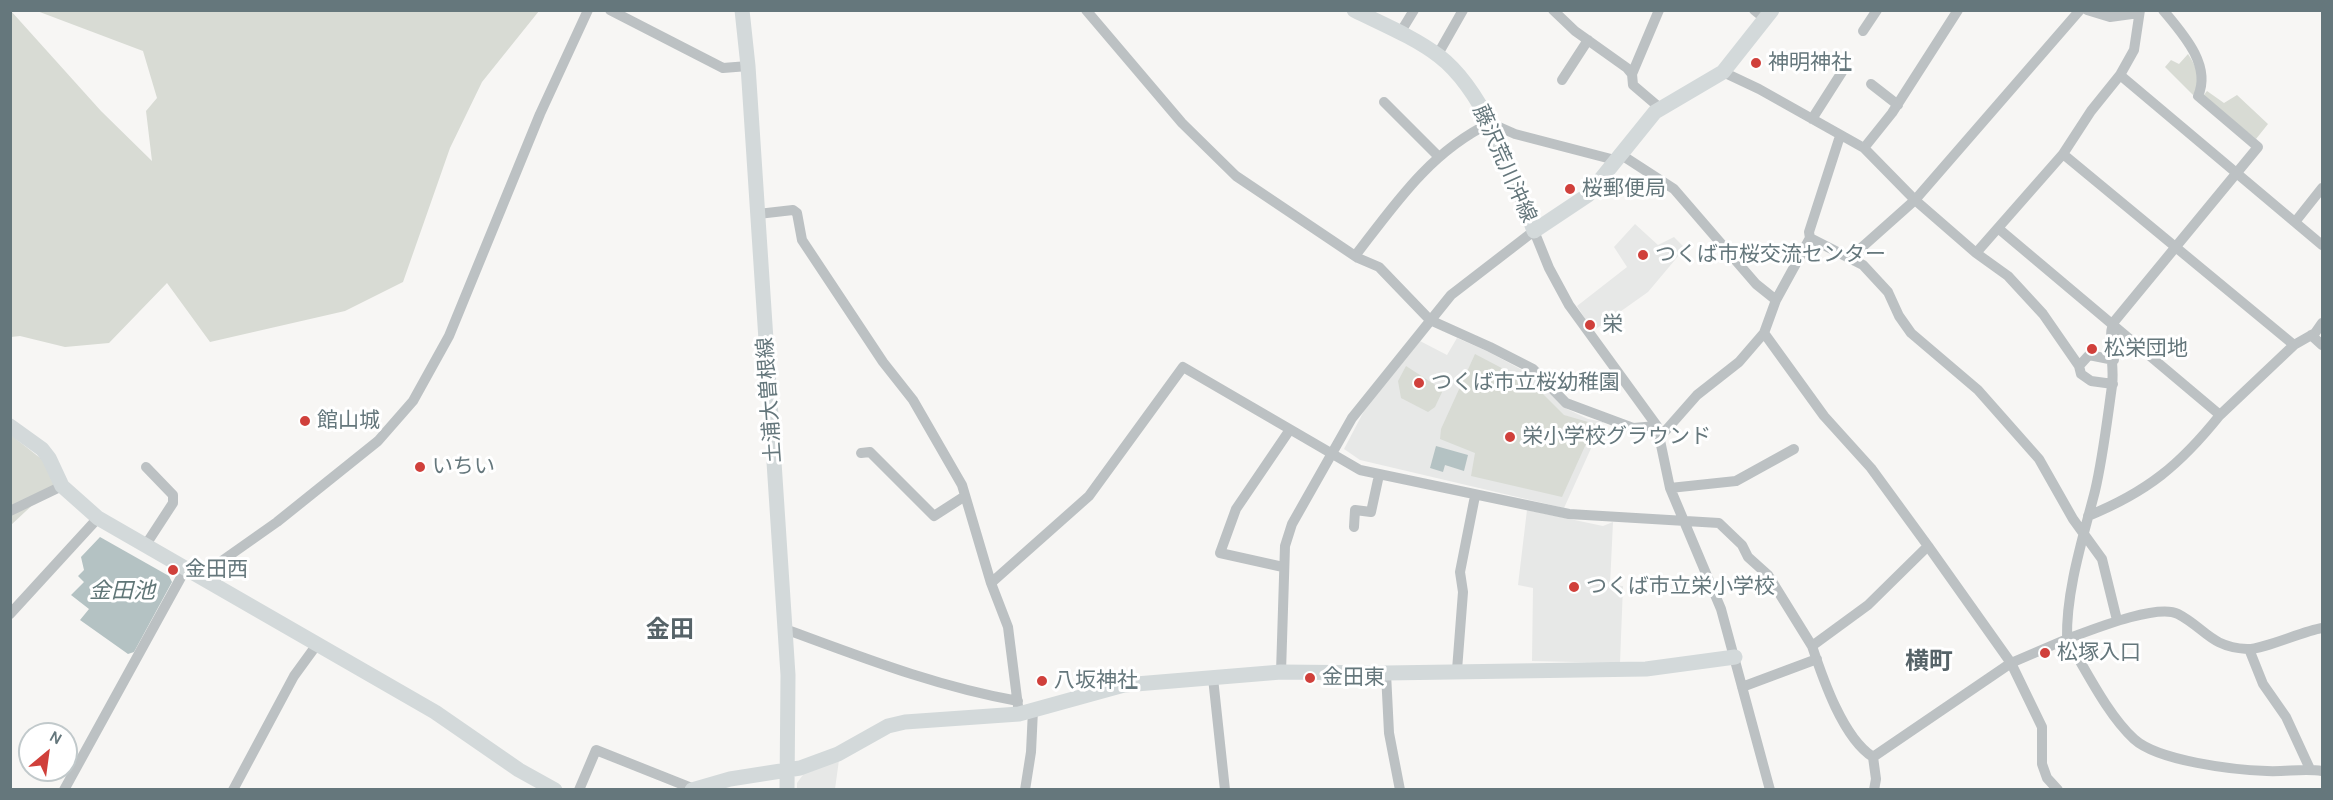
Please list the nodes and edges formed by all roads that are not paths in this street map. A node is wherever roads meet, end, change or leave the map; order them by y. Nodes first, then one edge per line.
1 (588, 10) edge
2 (610, 10) edge
3 (742, 10) edge
4 (1086, 10) edge
5 (1354, 10) edge
6 (1414, 10) edge
7 (1463, 10) edge
8 (1553, 10) edge
9 (1659, 10) edge
10 (1877, 10) edge
11 (1958, 10) edge
12 (2080, 10) edge
13 (2087, 10) edge
14 (2163, 10) edge
15 (2140, 11) edge
16 (1764, 13) edge
17 (1863, 31) dead end
18 (1400, 33) junction
19 (1588, 40) junction
20 (1438, 54) junction
21 (748, 66) junction
22 (1723, 72) junction
23 (1843, 73) dead end
24 (1632, 74) junction
25 (2120, 75) junction
26 (1563, 80) dead end
27 (1871, 84) dead end
28 (1384, 102) dead end
29 (1898, 105) junction
30 (1660, 108) junction
31 (1812, 119) junction
32 (1490, 123) junction
33 (1840, 136) junction
34 (1864, 148) junction
35 (2063, 154) junction
36 (1438, 156) junction
37 (1618, 157) junction
38 (2237, 174) junction
39 (2322, 188) edge
40 (1915, 200) junction
41 (758, 214) junction
42 (2295, 222) junction
43 (1999, 228) junction
44 (1534, 231) junction
45 (1810, 238) junction
46 (2322, 245) edge
47 (2175, 248) junction
48 (1976, 253) junction
49 (1355, 256) junction
50 (1851, 257) junction
51 (1776, 300) junction
52 (1430, 320) junction
53 (2112, 323) junction
54 (2322, 324) edge
55 (1764, 333) junction
56 (2311, 335) junction
57 (2294, 345) junction
58 (2322, 345) edge
59 (2114, 360) junction
60 (2079, 366) junction
61 (2113, 384) junction
62 (2220, 415) junction
63 (10, 426) edge
64 (1657, 426) junction
65 (1289, 431) junction
66 (1660, 437) junction
67 (1794, 450) dead end
68 (861, 453) dead end
69 (1331, 454) junction
70 (146, 467) dead end
71 (1379, 475) junction
72 (62, 486) junction
73 (1670, 488) junction
74 (965, 496) junction
75 (1475, 496) junction
76 (10, 511) edge
77 (2088, 516) junction
78 (98, 518) junction
79 (1683, 520) junction
80 (1354, 527) dead end
81 (2084, 535) junction
82 (144, 546) junction
83 (1928, 546) junction
84 (1283, 567) junction
85 (192, 573) junction
86 (991, 584) junction
87 (10, 614) edge
88 (2117, 620) junction
89 (2322, 628) edge
90 (785, 629) junction
91 (2067, 639) junction
92 (318, 643) junction
93 (1812, 646) junction
94 (2249, 649) junction
95 (1735, 657) junction
96 (1816, 659) junction
97 (2011, 663) junction
98 (1457, 670) junction
99 (1281, 672) junction
100 (1386, 674) junction
101 (1213, 678) junction
102 (1742, 687) junction
103 (1023, 708) junction
104 (1873, 757) junction
105 (2310, 769) junction
106 (788, 771) junction
107 (2322, 771) edge
108 (64, 789) edge
109 (233, 789) edge
110 (555, 789) edge
111 (579, 789) edge
112 (693, 789) edge
113 (787, 789) edge
114 (1025, 789) edge
115 (1225, 789) edge
116 (1400, 789) edge
117 (1770, 789) edge
118 (1874, 789) edge
119 (2058, 789) edge

1 - 85 street
2 - 21 street
3 - 21 street, 土浦大曽根線
4 - 49 street
5 - 18 street, 藤沢荒川沖線
6 - 18 street
7 - 20 street
8 - 19 street
9 - 24 street
10 - 17 street
11 - 29 street
12 - 40 street
13 - 15 street
14 - 38 street
15 - 25 street
16 - 22 street, 藤沢荒川沖線
18 - 20 street, 藤沢荒川沖線
19 - 24 street
19 - 26 street
20 - 32 street, 藤沢荒川沖線
21 - 41 street, 土浦大曽根線
22 - 30 street, 藤沢荒川沖線
22 - 31 street
23 - 31 street
24 - 30 street
25 - 35 street
25 - 38 street
27 - 29 street
28 - 36 street
29 - 34 street
30 - 37 street, 藤沢荒川沖線
31 - 33 street
32 - 36 street
32 - 37 street
32 - 44 street, 藤沢荒川沖線
33 - 34 street
33 - 45 street
34 - 40 street
35 - 43 street
35 - 47 street
36 - 49 street
37 - 44 street, 藤沢荒川沖線
37 - 51 street
38 - 42 street
38 - 47 street
39 - 42 street
40 - 48 street
40 - 50 street
41 - 74 street
41 - 90 street, 土浦大曽根線
42 - 46 street
43 - 48 street
43 - 53 street
44 - 52 street
44 - 64 street
45 - 50 street
45 - 51 street
47 - 53 street
47 - 57 street
48 - 60 street
49 - 52 street
50 - 81 street
51 - 55 street
52 - 64 street
52 - 69 street
53 - 59 street
53 - 62 street
54 - 56 street
55 - 66 street
55 - 83 street
56 - 57 street
56 - 58 street
57 - 62 street
59 - 60 street
59 - 61 street
60 - 61 street
61 - 77 street
62 - 77 street
63 - 72 street
64 - 66 street
65 - 69 street
65 - 84 street
65 - 86 street
66 - 73 street
67 - 73 street
68 - 74 street
69 - 71 street
69 - 84 street
70 - 82 street
71 - 75 street
71 - 80 street
72 - 76 street
72 - 78 street
73 - 79 street
74 - 86 street
75 - 79 street
75 - 98 street
77 - 81 street
78 - 82 street
78 - 87 street
79 - 93 street
79 - 95 street
81 - 88 street
81 - 91 street
82 - 85 street
83 - 93 street
83 - 97 street
84 - 99 street
85 - 92 street
85 - 108 street
86 - 103 street
88 - 91 street
88 - 94 street
89 - 94 street
90 - 103 street
90 - 106 street, 土浦大曽根線
91 - 97 street
91 - 105 street
92 - 109 street
92 - 110 street
93 - 96 street
94 - 105 street
95 - 98 street
95 - 102 street
96 - 102 street
96 - 104 street
97 - 104 street
97 - 119 street
98 - 100 street
99 - 100 street
99 - 101 street
100 - 116 street
101 - 103 street
101 - 115 street
102 - 117 street
103 - 106 street
103 - 114 street
104 - 118 street
105 - 107 street
106 - 112 street
106 - 113 street, 土浦大曽根線
111 - 112 street

